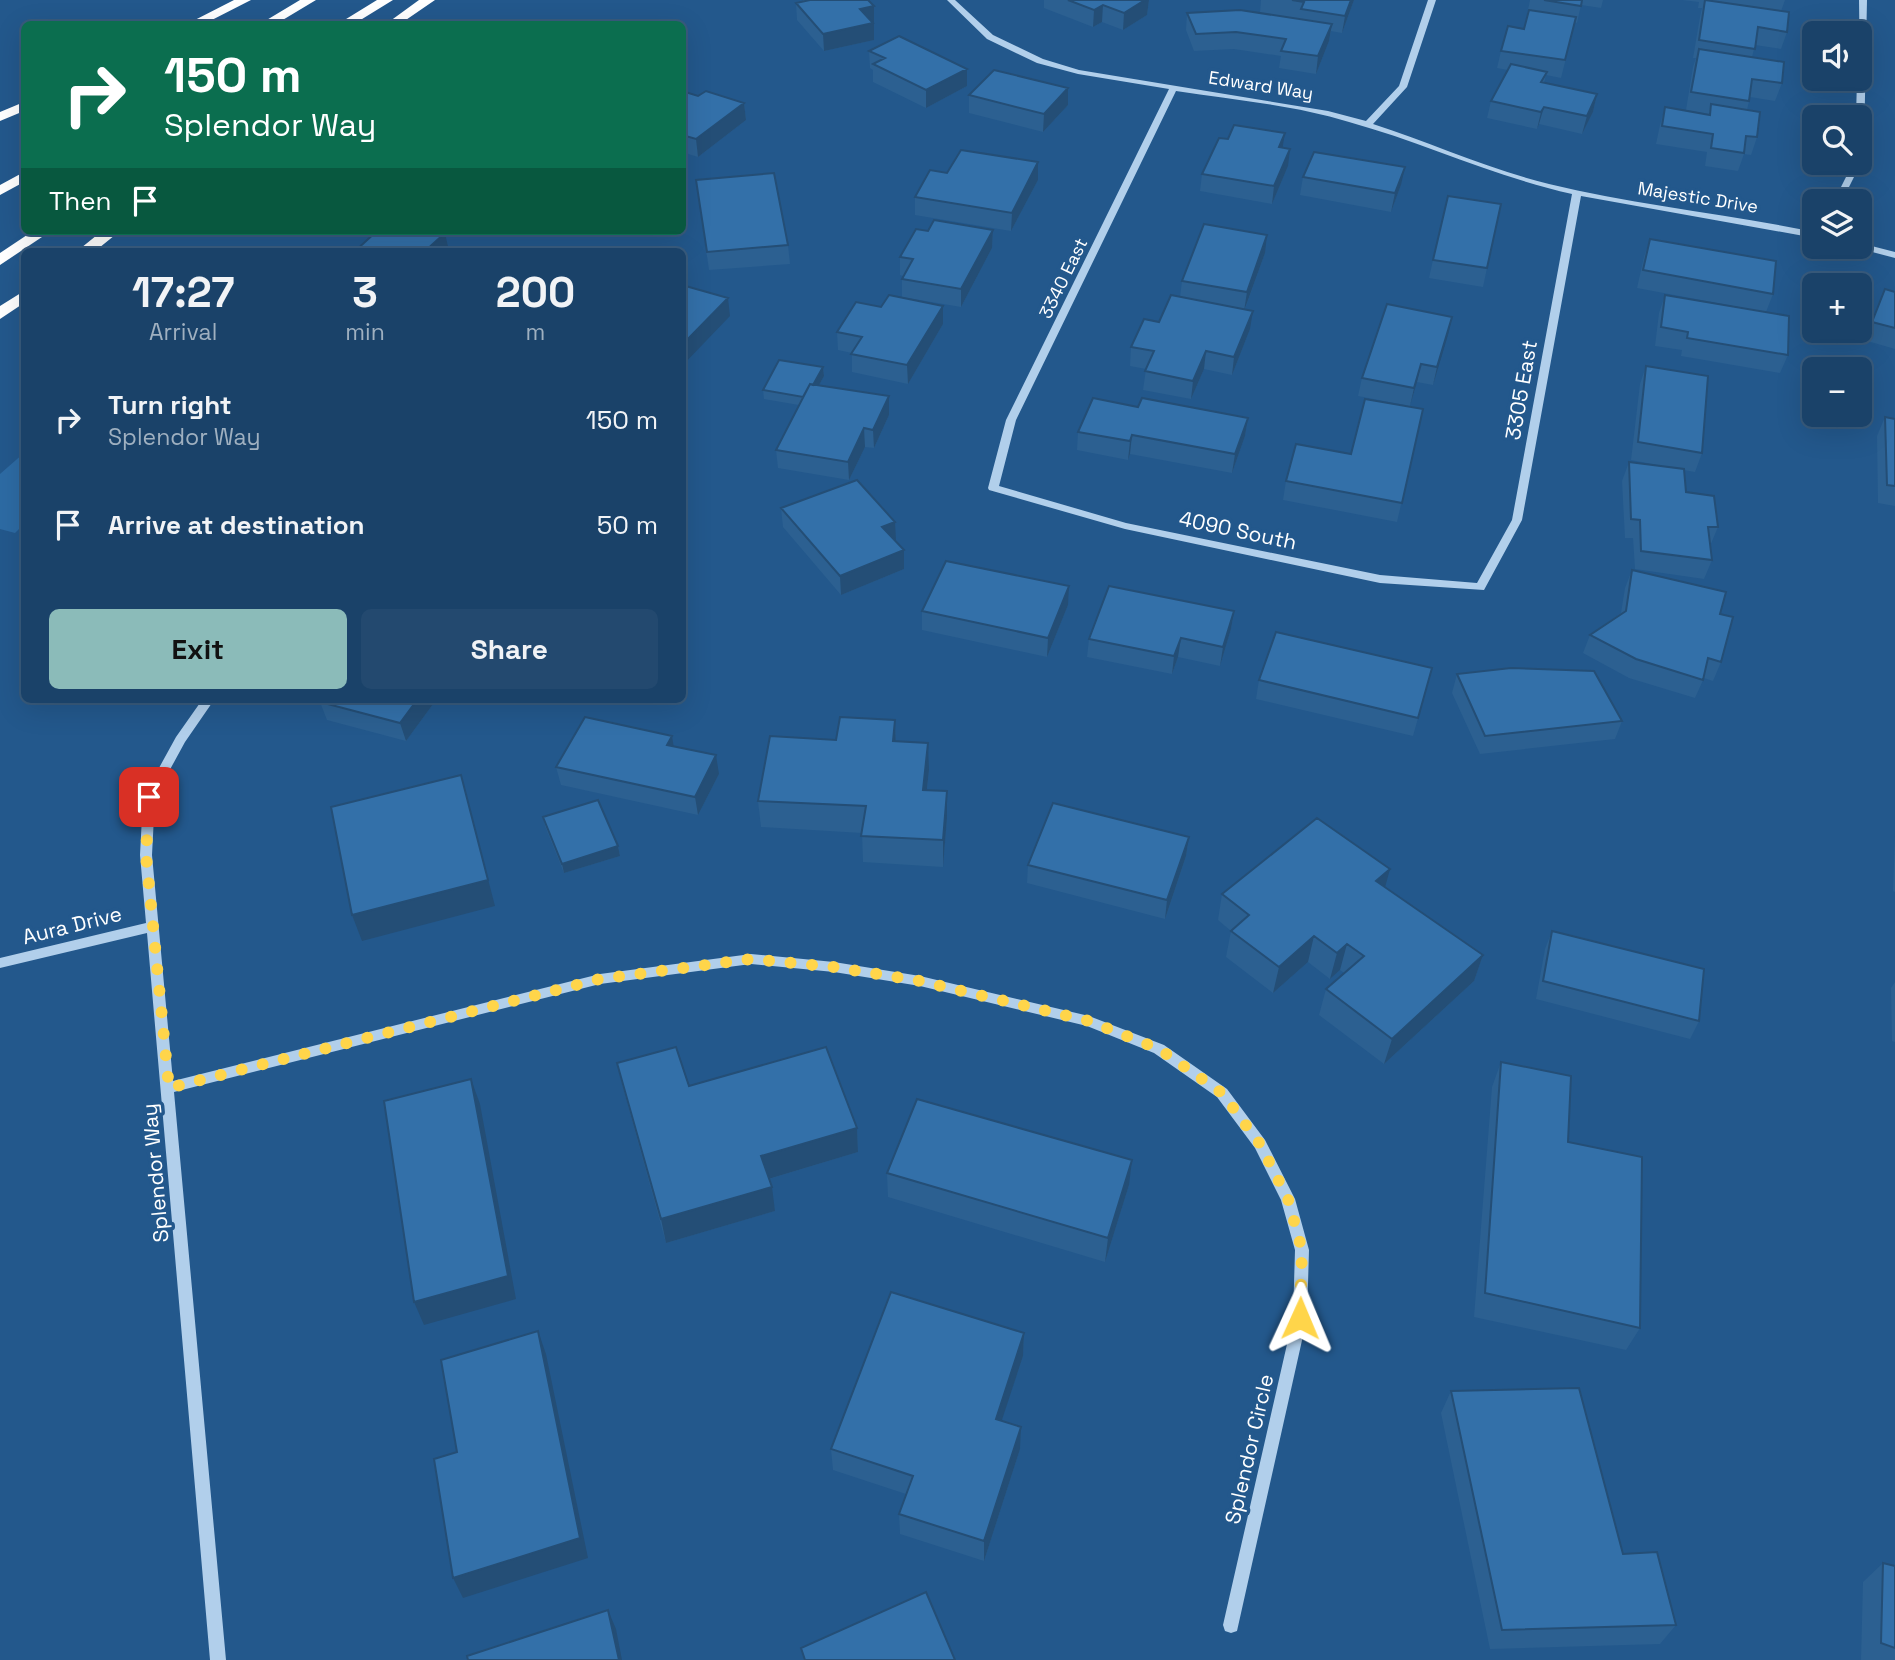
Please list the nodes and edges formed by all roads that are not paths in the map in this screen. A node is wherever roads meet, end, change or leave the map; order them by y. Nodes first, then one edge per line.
1 (244, 0) edge
2 (309, 0) edge
3 (386, 0) edge
4 (428, 0) edge
5 (951, 0) edge
6 (1432, 0) edge
7 (1863, 0) edge
8 (200, 21) edge
9 (272, 21) edge
10 (350, 21) edge
11 (396, 21) edge
12 (1174, 87) junction
13 (1861, 105) edge
14 (21, 107) edge
15 (0, 117) edge
16 (1368, 124) junction
17 (21, 178) edge
18 (0, 191) edge
19 (1577, 192) junction
20 (1802, 232) edge
21 (37, 235) edge
22 (107, 235) edge
23 (89, 248) edge
24 (1872, 249) edge
25 (1895, 255) edge
26 (0, 260) edge
27 (21, 298) edge
28 (0, 314) edge
29 (993, 488) joint
30 (1480, 587) joint
31 (206, 703) edge
32 (153, 926) junction
33 (0, 963) edge
34 (169, 1088) junction
35 (1231, 1625) dead end
36 (218, 1660) edge

1 - 8 highway
2 - 9 highway
3 - 10 highway
4 - 11 highway
5 - 12 street, Edward Way
6 - 16 street
7 - 13 street
12 - 16 street, Edward Way
12 - 29 street, 3340 East
14 - 15 highway
16 - 19 street, Edward Way
17 - 18 highway
19 - 20 street, Majestic Drive
19 - 30 street, 3305 East
21 - 26 highway
22 - 23 highway
24 - 25 street
27 - 28 highway
29 - 30 street, 4090 South
31 - 32 street, Splendor Way
32 - 33 street, Aura Drive
32 - 34 street, Splendor Way
34 - 35 street, Splendor Circle
34 - 36 street, Splendor Way

